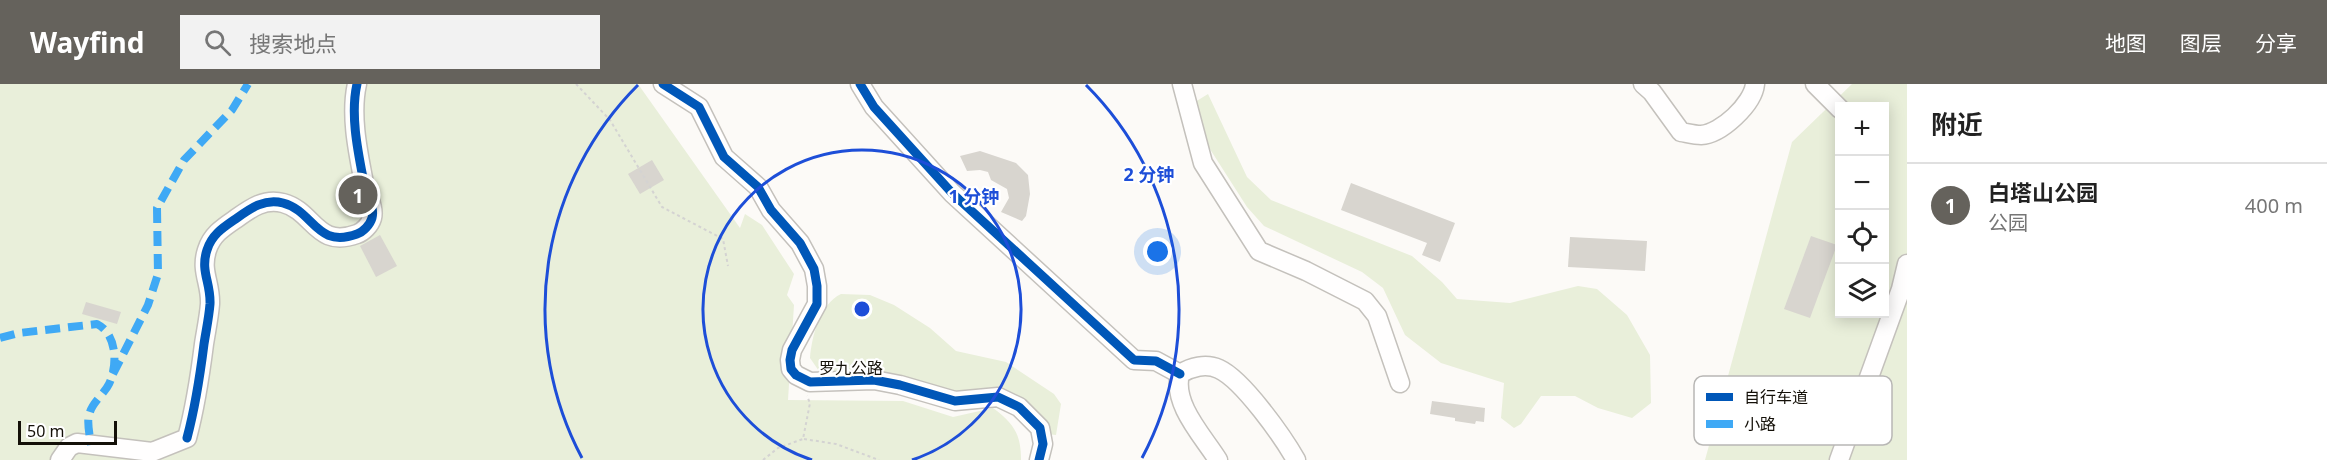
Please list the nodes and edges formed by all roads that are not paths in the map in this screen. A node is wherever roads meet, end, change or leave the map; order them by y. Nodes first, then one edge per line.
1 (357, 84) edge
2 (663, 84) edge
3 (860, 84) edge
4 (1182, 84) edge
5 (1642, 84) edge
6 (1755, 84) edge
7 (1815, 84) edge
8 (1835, 105) edge
9 (1907, 264) edge
10 (1180, 374) junction
11 (1869, 376) edge
12 (1400, 383) dead end
13 (1844, 445) edge
14 (60, 460) edge
15 (1039, 460) edge
16 (1218, 460) edge
17 (1296, 460) edge
18 (1839, 460) edge

1 - 14 street
2 - 15 street, 罗九公路
3 - 10 street
4 - 12 street
5 - 6 street
7 - 8 street
9 - 11 street
10 - 16 street
10 - 17 street
13 - 18 street

